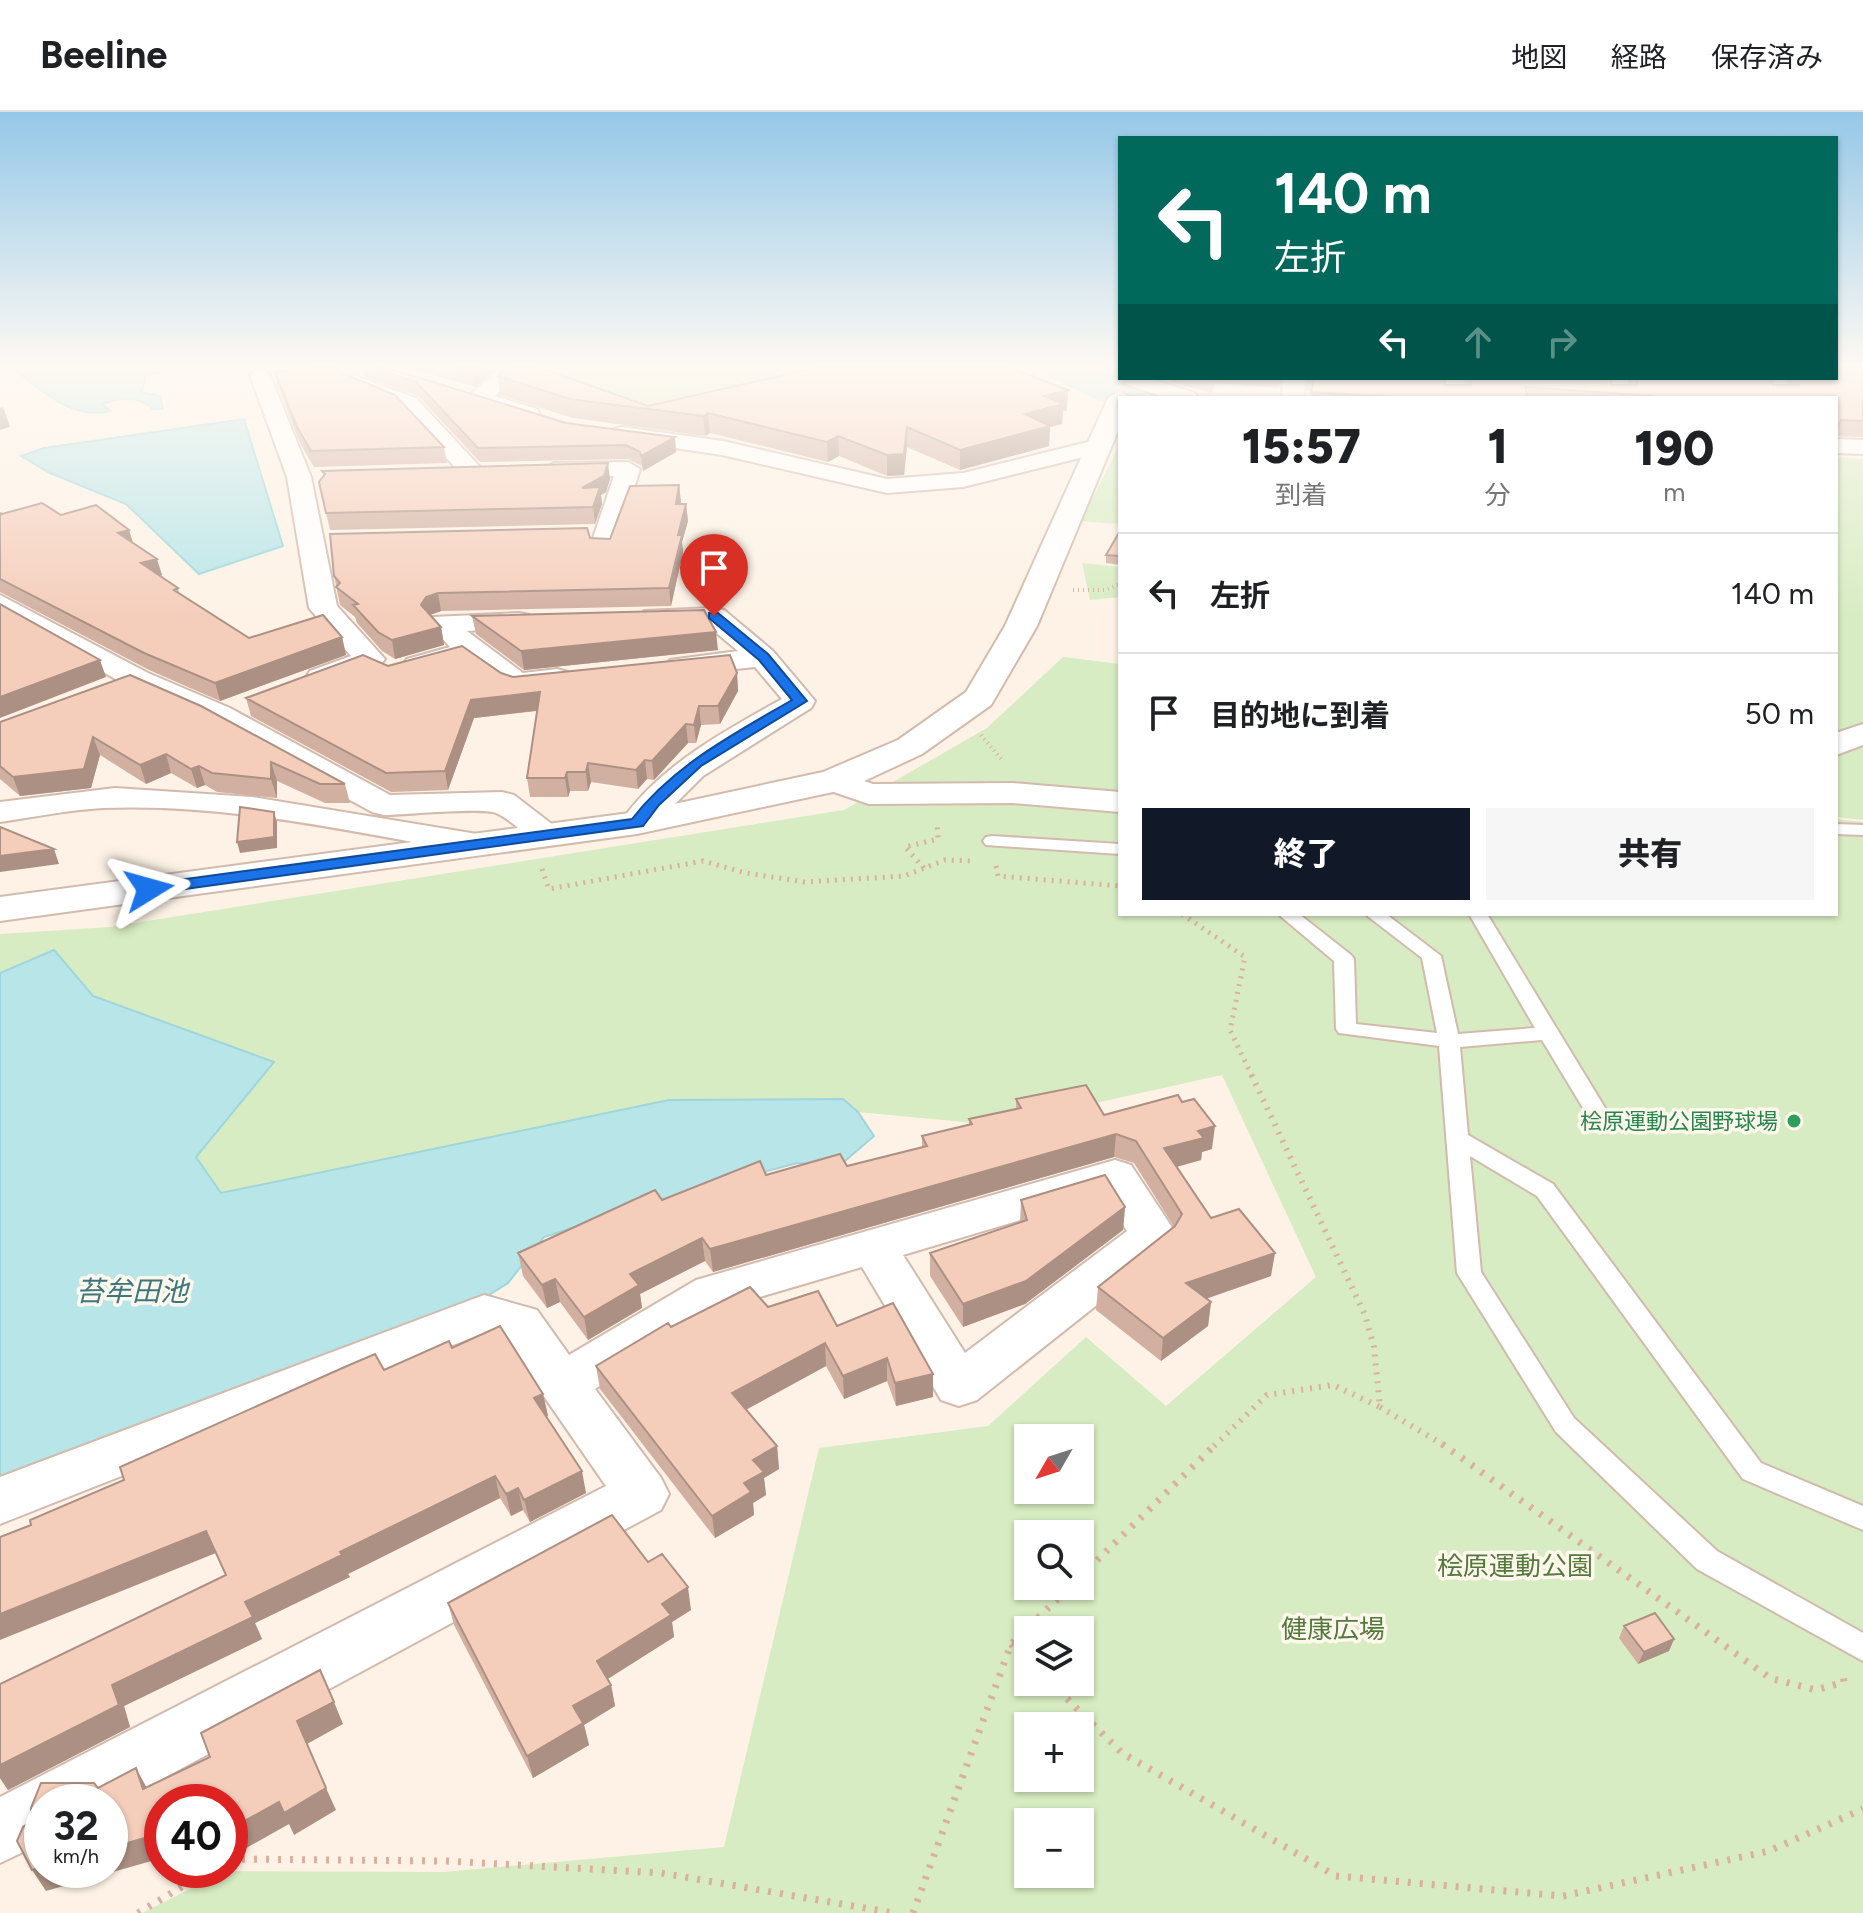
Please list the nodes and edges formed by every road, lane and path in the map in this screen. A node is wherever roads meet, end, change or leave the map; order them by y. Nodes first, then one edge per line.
1 (289, 452) edge
2 (453, 452) edge
3 (739, 452) edge
4 (1076, 452) edge
5 (1094, 452) edge
6 (535, 471) edge
7 (472, 472) junction
8 (504, 472) edge
9 (441, 473) edge
10 (331, 476) edge
11 (299, 477) junction
12 (576, 534) edge
13 (342, 540) edge
14 (311, 541) junction
15 (1118, 585) edge
16 (1064, 590) dead end
17 (0, 603) edge
18 (634, 618) edge
19 (554, 620) edge
20 (470, 650) junction
21 (763, 657) junction
22 (370, 659) junction
23 (656, 668) edge
24 (579, 676) edge
25 (137, 679) junction
26 (301, 684) edge
27 (96, 696) edge
28 (1863, 733) edge
29 (1838, 744) edge
30 (834, 781) junction
31 (1118, 802) edge
32 (937, 809) dead end
33 (0, 812) edge
34 (637, 823) junction
35 (1838, 829) edge
36 (1863, 830) edge
37 (541, 836) junction
38 (992, 841) joint
39 (477, 844) junction
40 (1118, 849) edge
41 (994, 861) junction
42 (924, 868) junction
43 (1118, 886) edge
44 (0, 909) edge
45 (1185, 916) edge
46 (1290, 916) edge
47 (1377, 916) edge
48 (1479, 916) edge
49 (1548, 1033) junction
50 (1449, 1041) junction
51 (1605, 1126) dead end
52 (1457, 1138) junction
53 (873, 1246) junction
54 (562, 1384) junction
55 (1380, 1407) junction
56 (1752, 1471) junction
57 (0, 1501) edge
58 (1863, 1518) edge
59 (1863, 1528) edge
60 (1094, 1563) edge
61 (1057, 1600) edge
62 (1837, 1633) junction
63 (1011, 1644) junction
64 (1014, 1647) edge
65 (1863, 1648) edge
66 (1064, 1696) edge
67 (90, 1784) edge
68 (1863, 1809) edge
69 (24, 1818) edge
70 (0, 1831) edge
71 (248, 1859) edge
72 (180, 1888) edge
73 (138, 1913) edge
74 (894, 1913) edge
75 (913, 1913) edge

1 - 11 street
2 - 7 street
3 - 4 street
5 - 30 street
6 - 12 street
7 - 8 street
7 - 9 street
10 - 11 street
11 - 14 street
13 - 14 street
14 - 22 street
15 - 16 path
17 - 25 street
18 - 21 street
19 - 20 street
20 - 22 street
20 - 24 street
21 - 23 street
21 - 34 street
22 - 26 street
25 - 27 street
25 - 37 street
28 - 29 street
30 - 31 street
30 - 34 street
32 - 42 path
33 - 39 street
34 - 37 street
35 - 36 lane
37 - 39 street
37 - 42 path
38 - 40 lane
38 - 41 path
39 - 44 street
41 - 42 path
41 - 43 path
45 - 55 path
46 - 50 lane
47 - 50 lane
48 - 49 lane
49 - 50 lane
49 - 51 lane
50 - 52 lane
52 - 56 lane
52 - 62 lane
53 - 53 street
53 - 54 street
54 - 57 street
54 - 67 street
55 - 60 path
55 - 62 path
56 - 58 lane
56 - 59 lane
61 - 63 path
62 - 65 lane
63 - 64 path
63 - 75 path
66 - 68 path
69 - 70 street
71 - 74 path
72 - 73 path

